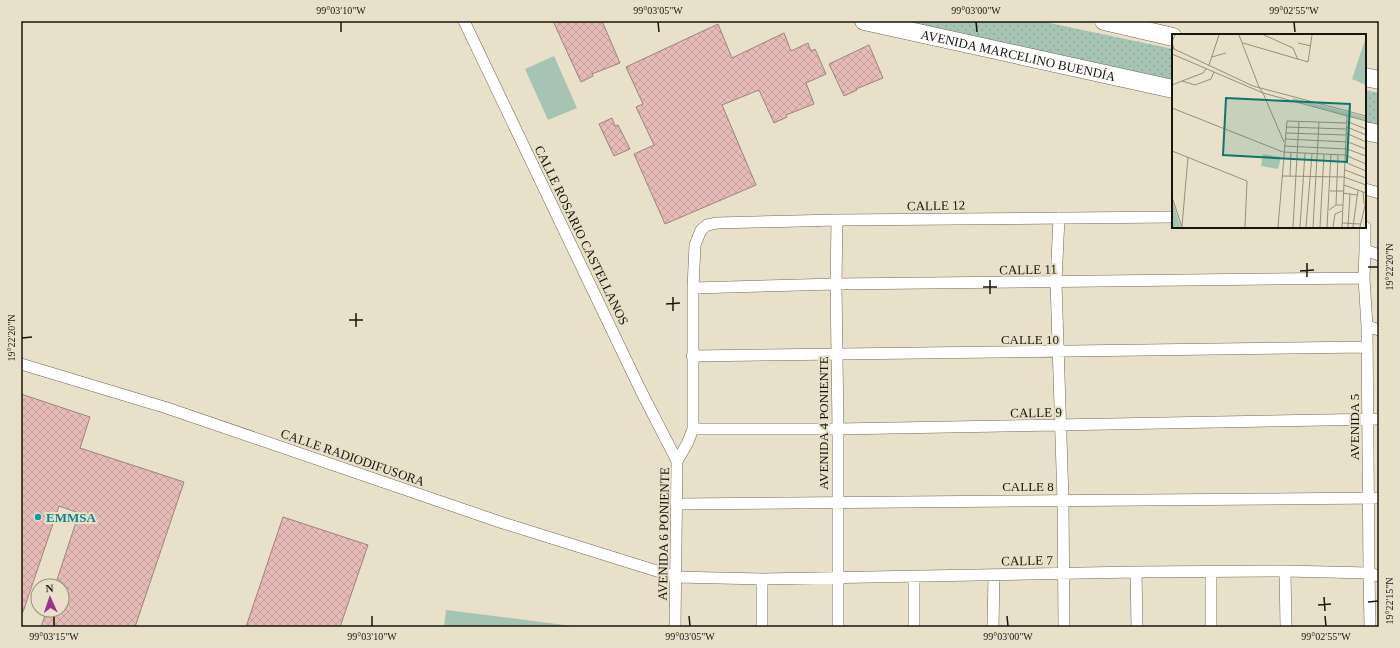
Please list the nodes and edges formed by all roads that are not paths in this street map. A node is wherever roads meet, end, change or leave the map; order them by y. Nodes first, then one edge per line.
1 (464, 21) edge
2 (864, 21) edge
3 (1104, 21) edge
4 (1172, 36) edge
5 (1366, 77) edge
6 (1379, 80) edge
7 (1172, 89) edge
8 (1366, 131) edge
9 (1379, 134) edge
10 (1366, 188) edge
11 (1379, 194) edge
12 (1172, 217) edge
13 (1059, 218) junction
14 (837, 220) junction
15 (1365, 228) edge
16 (701, 230) joint
17 (1365, 250) junction
18 (1379, 255) edge
19 (1364, 278) junction
20 (1056, 282) junction
21 (836, 284) junction
22 (693, 288) junction
23 (1367, 326) junction
24 (1379, 330) edge
25 (1367, 348) junction
26 (1058, 352) junction
27 (837, 354) junction
28 (692, 356) junction
29 (21, 364) edge
30 (1373, 419) edge
31 (1060, 426) junction
32 (693, 429) junction
33 (838, 429) junction
34 (677, 461) junction
35 (1374, 498) edge
36 (1063, 500) junction
37 (838, 502) junction
38 (677, 504) junction
39 (1285, 571) junction
40 (1136, 572) junction
41 (1211, 572) junction
42 (1064, 573) junction
43 (994, 575) junction
44 (1374, 575) edge
45 (676, 577) junction
46 (914, 577) junction
47 (837, 578) junction
48 (762, 579) junction
49 (675, 627) edge
50 (762, 627) edge
51 (838, 627) edge
52 (914, 627) edge
53 (994, 627) edge
54 (1064, 627) edge
55 (1137, 627) edge
56 (1211, 627) edge
57 (1286, 627) edge
58 (1370, 627) edge

1 - 34 street, CALLE ROSARIO CASTELLANOS
2 - 7 main road, AVENIDA MARCELINO BUENDÍA
3 - 4 main road
5 - 6 main road
8 - 9 main road
10 - 11 street
12 - 13 street, CALLE 12
13 - 14 street, CALLE 12
13 - 20 street
14 - 16 street, CALLE 12
14 - 21 street, AVENIDA 4 PONIENTE
15 - 17 street, AVENIDA 5
16 - 22 street, AVENIDA 6 PONIENTE
17 - 18 street
17 - 19 street, AVENIDA 5
19 - 20 street, CALLE 11
19 - 23 street, AVENIDA 5
20 - 21 street, CALLE 11
20 - 26 street
21 - 22 street, CALLE 11
21 - 27 street, AVENIDA 4 PONIENTE
22 - 28 street, AVENIDA 6 PONIENTE
23 - 24 street
23 - 25 street, AVENIDA 5
25 - 26 street, CALLE 10
25 - 30 street, AVENIDA 5
26 - 27 street, CALLE 10
26 - 31 street
27 - 28 street, CALLE 10
27 - 33 street, AVENIDA 4 PONIENTE
28 - 32 street, AVENIDA 6 PONIENTE
29 - 45 street, CALLE RADIODIFUSORA
30 - 31 street, CALLE 9
30 - 35 street, AVENIDA 5
31 - 33 street, CALLE 9
31 - 36 street
32 - 33 street, CALLE 9
32 - 34 street, AVENIDA 6 PONIENTE
33 - 37 street, AVENIDA 4 PONIENTE
34 - 38 street, AVENIDA 6 PONIENTE
35 - 36 street, CALLE 8
35 - 44 street, AVENIDA 5
36 - 37 street, CALLE 8
36 - 42 street
37 - 38 street, CALLE 8
37 - 47 street, AVENIDA 4 PONIENTE
38 - 45 street, AVENIDA 6 PONIENTE
39 - 41 street, CALLE 7
39 - 44 street, CALLE 7
39 - 57 street
40 - 41 street, CALLE 7
40 - 42 street, CALLE 7
40 - 55 street
41 - 56 street
42 - 43 street, CALLE 7
42 - 54 street
43 - 46 street, CALLE 7
43 - 53 street
44 - 58 street, AVENIDA 5
45 - 48 street, CALLE 7
45 - 49 street, AVENIDA 6 PONIENTE
46 - 47 street, CALLE 7
46 - 52 street
47 - 48 street, CALLE 7
47 - 51 street, AVENIDA 4 PONIENTE
48 - 50 street

